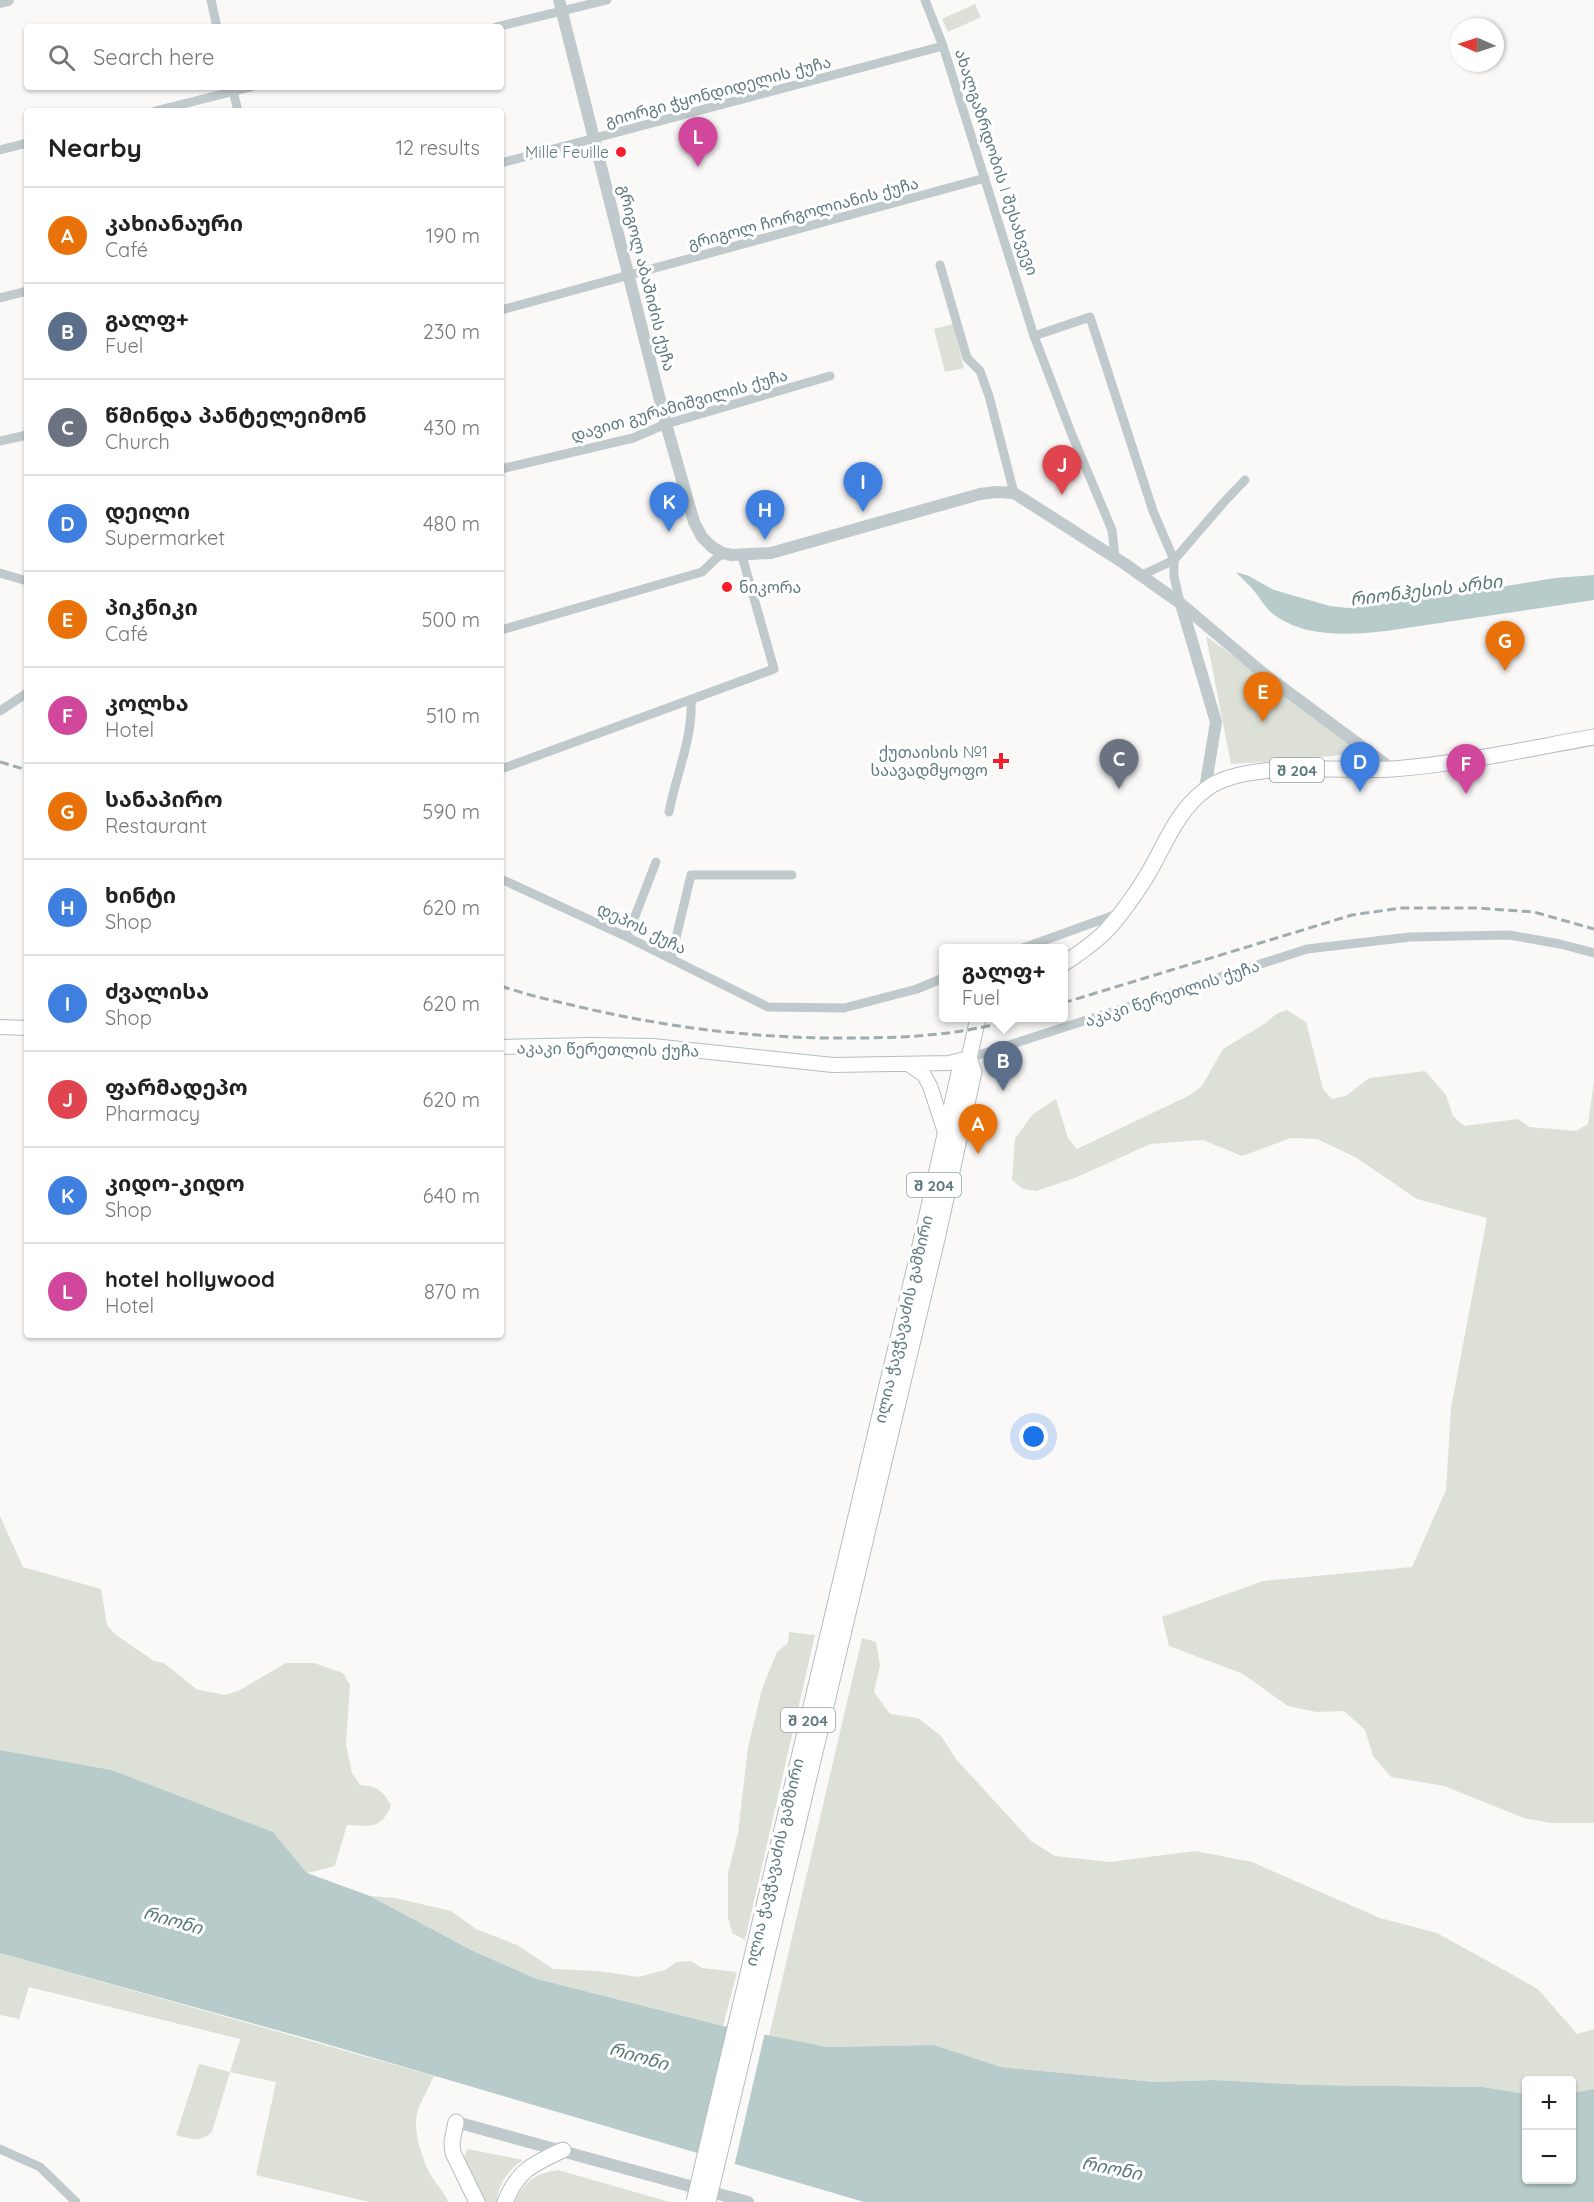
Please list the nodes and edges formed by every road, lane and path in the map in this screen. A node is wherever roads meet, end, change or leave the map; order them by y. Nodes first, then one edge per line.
1 (8, 0) edge
2 (211, 0) edge
3 (607, 0) edge
4 (925, 0) edge
5 (0, 2) edge
6 (560, 5) edge
7 (217, 24) edge
8 (504, 24) edge
9 (943, 46) junction
10 (229, 90) edge
11 (233, 90) edge
12 (166, 108) edge
13 (237, 108) edge
14 (595, 140) junction
15 (24, 144) edge
16 (0, 150) edge
17 (504, 162) edge
18 (985, 178) junction
19 (940, 265) dead end
20 (629, 276) junction
21 (24, 292) edge
22 (0, 298) edge
23 (504, 309) edge
24 (1034, 336) junction
25 (830, 376) dead end
26 (666, 424) junction
27 (24, 436) edge
28 (0, 441) edge
29 (504, 468) edge
30 (1245, 480) dead end
31 (1014, 493) junction
32 (722, 553) junction
33 (742, 556) junction
34 (1114, 557) junction
35 (1174, 560) junction
36 (0, 573) edge
37 (1142, 575) junction
38 (24, 581) edge
39 (1180, 603) junction
40 (504, 629) edge
41 (24, 695) edge
42 (691, 700) junction
43 (0, 711) edge
44 (1594, 737) edge
45 (504, 768) edge
46 (1392, 769) junction
47 (1205, 789) junction
48 (669, 812) dead end
49 (656, 862) dead end
50 (792, 875) dead end
51 (504, 880) edge
52 (1120, 913) junction
53 (627, 937) junction
54 (1034, 944) edge
55 (1594, 953) edge
56 (671, 959) junction
57 (1068, 960) edge
58 (939, 980) edge
59 (977, 1022) edge
60 (0, 1027) edge
61 (24, 1028) edge
62 (504, 1047) edge
63 (969, 1058) junction
64 (908, 1064) junction
65 (945, 1132) junction
66 (930, 1238) junction
67 (456, 2122) joint
68 (0, 2149) edge
69 (563, 2150) junction
70 (76, 2202) edge
71 (477, 2202) edge
72 (505, 2202) edge
73 (694, 2202) edge
74 (708, 2202) edge
75 (748, 2202) edge

1 - 5 street
2 - 7 street
3 - 6 street
4 - 9 street, ახალგაზრდობის I შესახვევი
6 - 8 street
6 - 14 street, გრიგოლ აბაშიძის ქუჩა
9 - 14 street, გიორგი ჭყონდიდელის ქუჩა
9 - 18 street, ახალგაზრდობის I შესახვევი
10 - 12 street
11 - 13 street
14 - 17 street, გიორგი ჭყონდიდელის ქუჩა
14 - 20 street, გრიგოლ აბაშიძის ქუჩა
15 - 16 street
18 - 20 street, გრიგოლ ჩორგოლიანის ქუჩა
18 - 24 street, ახალგაზრდობის I შესახვევი
19 - 31 street
20 - 23 street, გრიგოლ ჩორგოლიანის ქუჩა
20 - 26 street, გრიგოლ აბაშიძის ქუჩა
21 - 22 street
24 - 34 street, ახალგაზრდობის I შესახვევი
24 - 35 street
25 - 26 street, დავით გურამიშვილის ქუჩა
26 - 29 street, დავით გურამიშვილის ქუჩა
26 - 32 street, გრიგოლ აბაშიძის ქუჩა
27 - 28 street
30 - 35 street
31 - 33 street
31 - 34 street
32 - 33 street
32 - 40 street
33 - 42 street
34 - 37 street
35 - 37 street
35 - 39 street
36 - 38 street
37 - 39 street
39 - 46 street
39 - 47 street
41 - 43 street
42 - 45 street
42 - 48 street
44 - 46 main road, შ 204
46 - 47 main road, შ 204
47 - 52 main road, შ 204
49 - 53 street
50 - 56 street
51 - 53 street, დეპოს ქუჩა
52 - 54 street
52 - 57 main road, შ 204
53 - 56 street, დეპოს ქუჩა
55 - 63 street, აკაკი წერეთლის ქუჩა
56 - 58 street, დეპოს ქუჩა
59 - 63 main road, შ 204
60 - 61 main road
62 - 64 main road, აკაკი წერეთლის ქუჩა
63 - 64 main road, აკაკი წერეთლის ქუჩა
63 - 65 main road, ილია ჭავჭავაძის გამზირი / შ 204
63 - 66 main road, ილია ჭავჭავაძის გამზირი / შ 204
64 - 65 main road
65 - 66 main road, ილია ჭავჭავაძის გამზირი / შ 204
66 - 73 main road, ილია ჭავჭავაძის გამზირი / შ 204, bridge
66 - 74 main road, ილია ჭავჭავაძის გამზირი / შ 204, bridge
67 - 69 street
67 - 71 main road
68 - 70 street
69 - 72 main road
69 - 75 street

